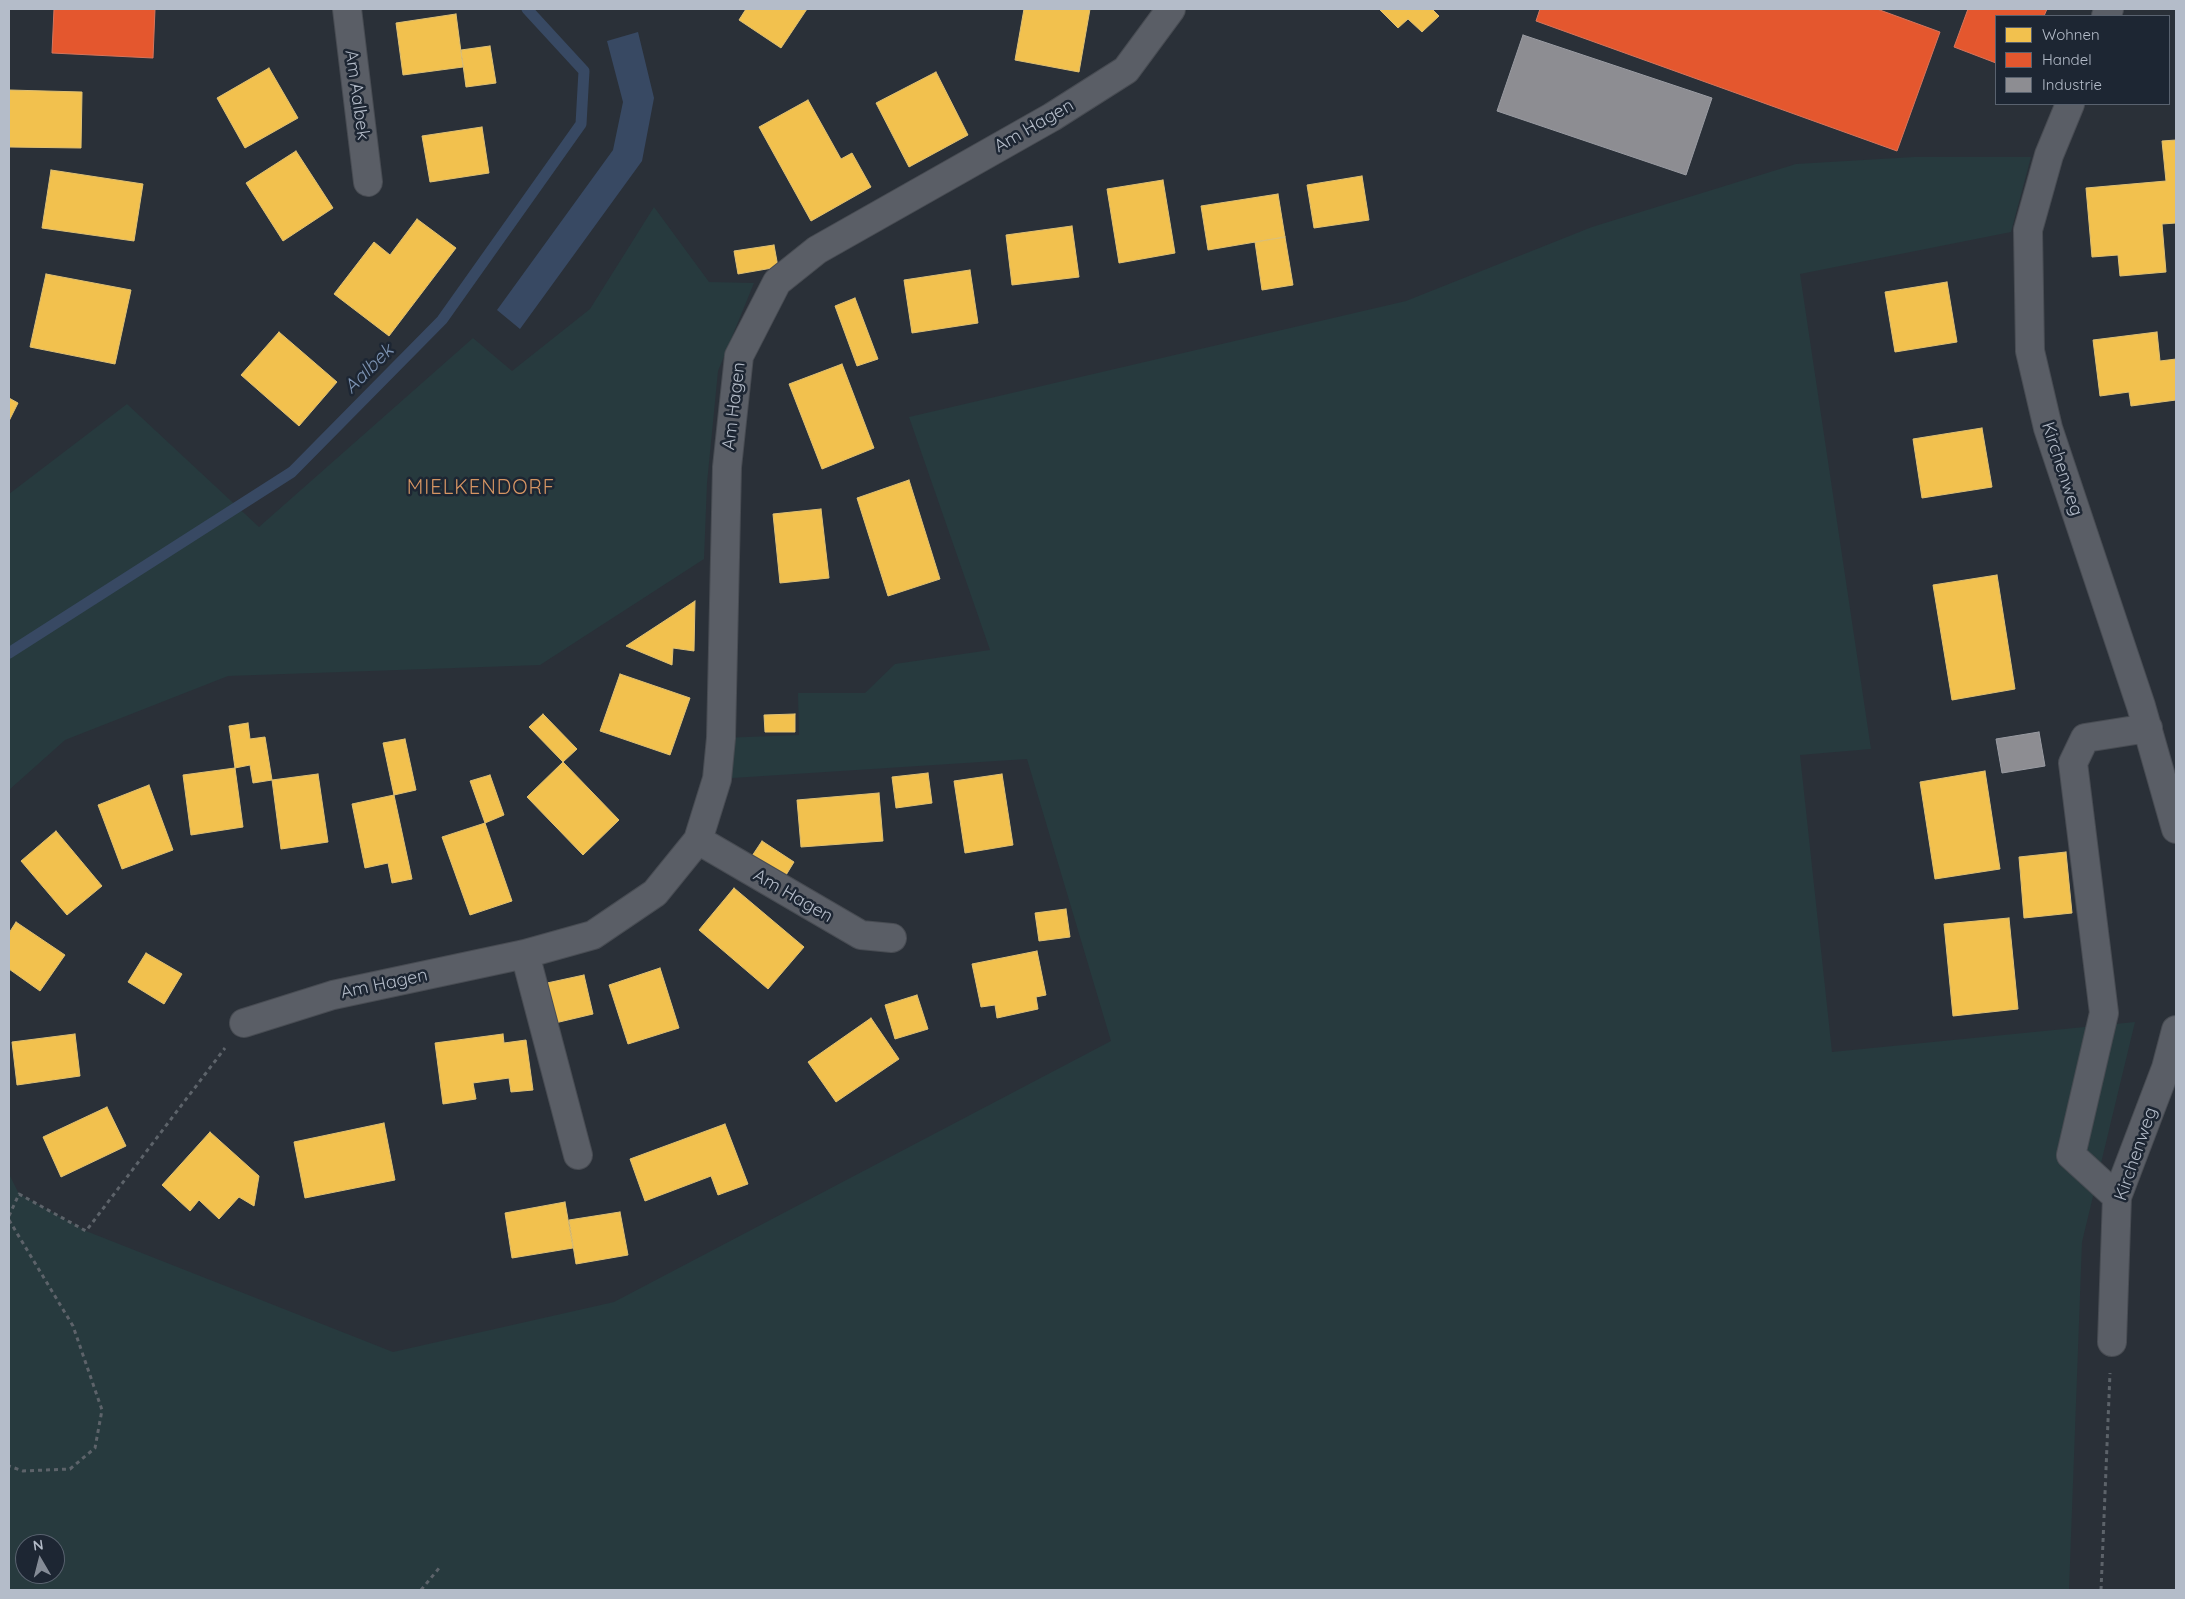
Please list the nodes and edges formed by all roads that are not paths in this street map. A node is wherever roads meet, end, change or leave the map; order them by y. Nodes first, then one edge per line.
1 (347, 9) edge
2 (1171, 9) edge
3 (2070, 105) edge
4 (368, 182) dead end
5 (2148, 728) junction
6 (2176, 829) edge
7 (698, 840) junction
8 (892, 938) dead end
9 (525, 954) junction
10 (244, 1023) road end
11 (2176, 1030) edge
12 (578, 1155) dead end
13 (2118, 1197) junction
14 (2112, 1342) road end

1 - 4 street, Am Aalbek
2 - 7 street, Am Hagen
3 - 5 street, Kirchenweg
5 - 6 street, Kirchenweg
5 - 13 street
7 - 8 street, Am Hagen
7 - 9 street, Am Hagen
9 - 10 street, Am Hagen
9 - 12 street
11 - 13 street, Kirchenweg
13 - 14 street, Kirchenweg

